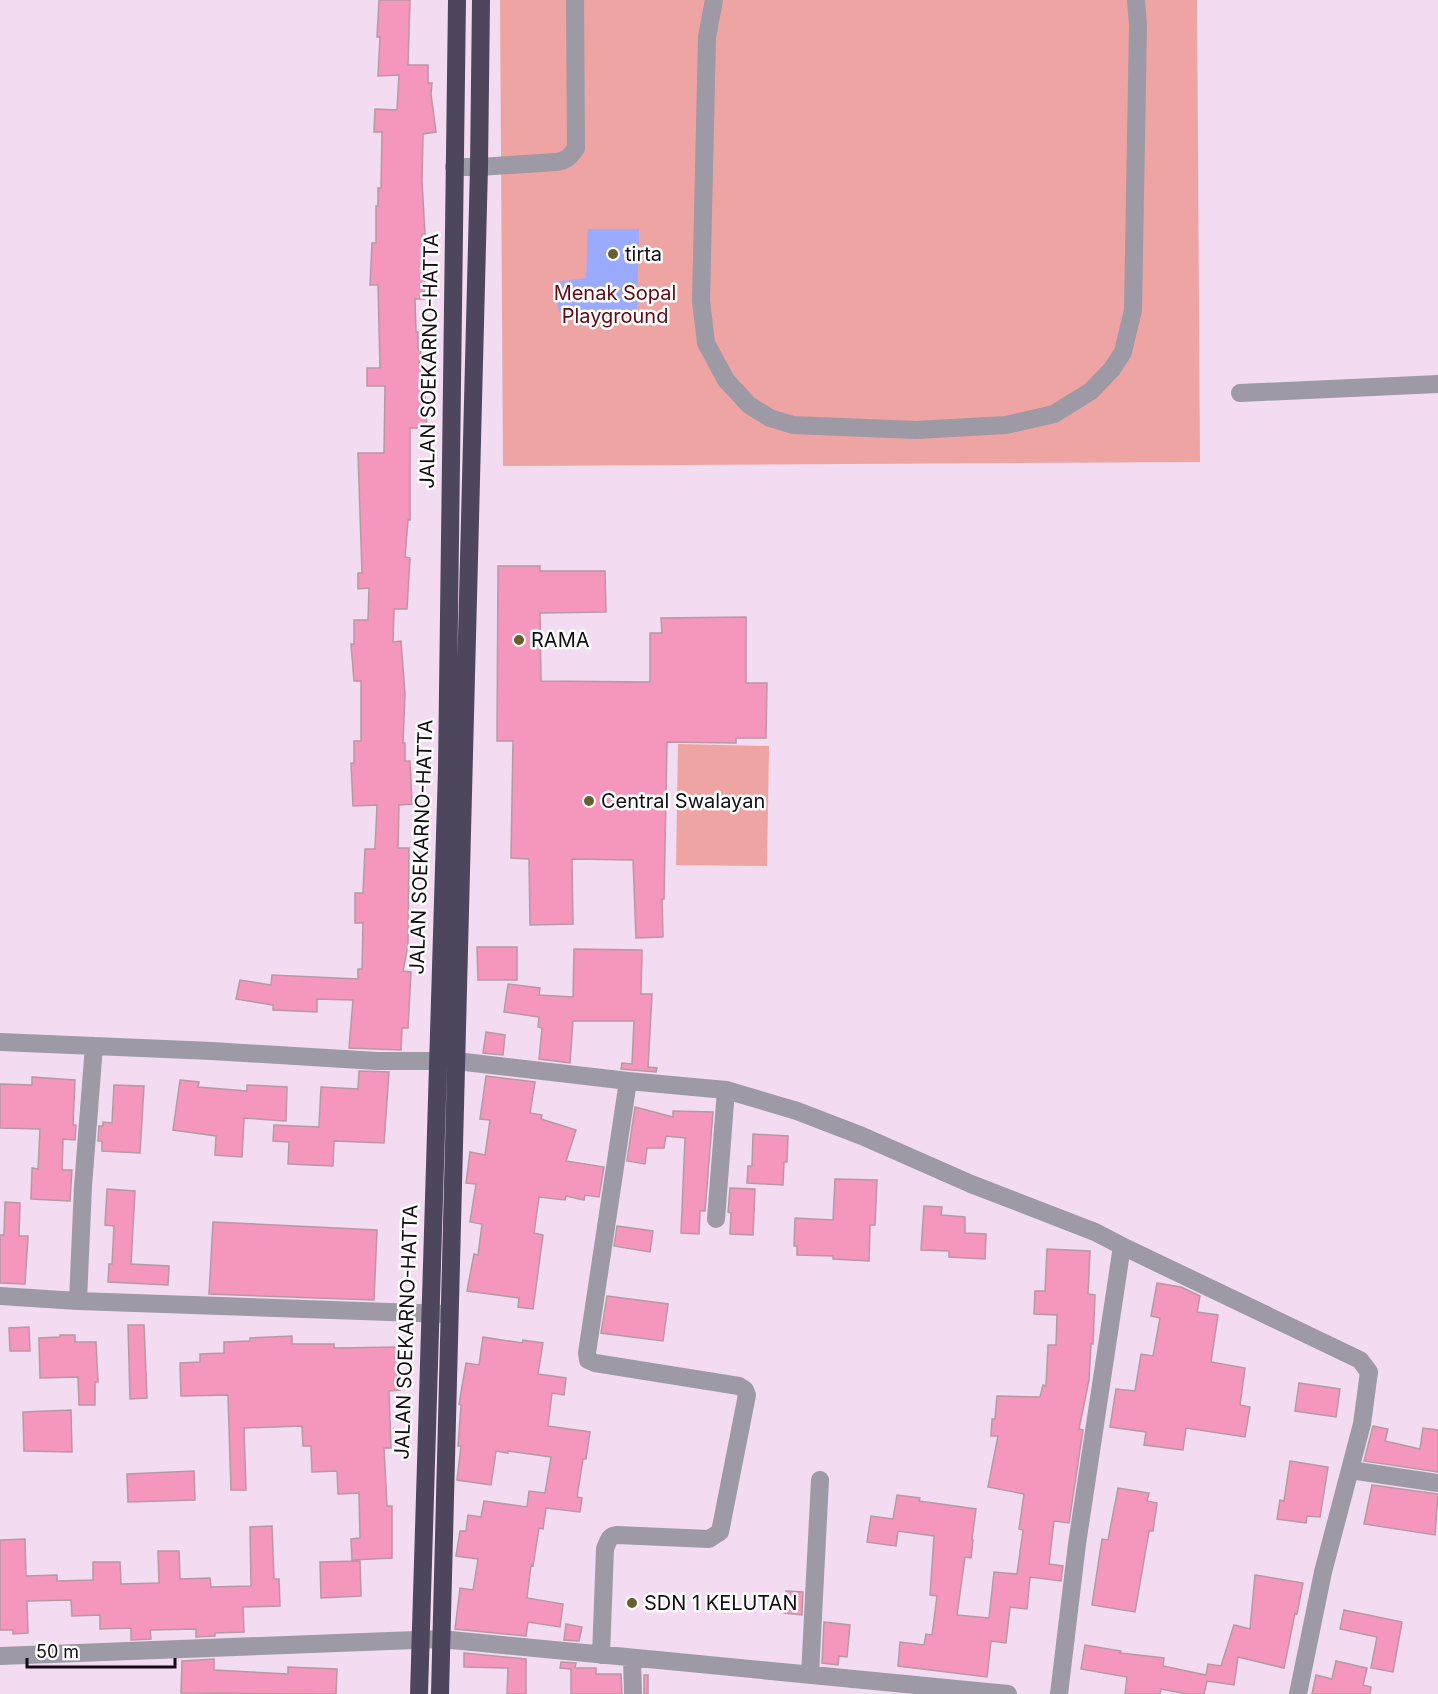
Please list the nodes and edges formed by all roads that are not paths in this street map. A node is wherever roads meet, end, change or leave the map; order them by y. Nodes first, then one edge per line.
1 (457, 0) edge
2 (480, 0) edge
3 (575, 0) edge
4 (714, 0) edge
5 (1136, 0) edge
6 (454, 167) junction
7 (479, 167) junction
8 (1438, 384) edge
9 (1240, 393) dead end
10 (455, 768) junction
11 (0, 1042) edge
12 (94, 1046) junction
13 (438, 1061) junction
14 (456, 1061) junction
15 (628, 1081) junction
16 (726, 1089) junction
17 (716, 1219) dead end
18 (1122, 1246) junction
19 (0, 1296) edge
20 (78, 1301) junction
21 (429, 1314) junction
22 (451, 1314) junction
23 (1350, 1470) junction
24 (820, 1480) dead end
25 (1438, 1483) edge
26 (420, 1639) junction
27 (441, 1639) junction
28 (602, 1655) junction
29 (0, 1656) edge
30 (632, 1658) junction
31 (810, 1675) junction
32 (419, 1694) edge
33 (440, 1694) edge
34 (633, 1694) edge
35 (1008, 1694) edge
36 (1059, 1694) edge
37 (1298, 1694) edge

1 - 6 highway, JALAN SOEKARNO-HATTA
2 - 7 highway, JALAN SOEKARNO-HATTA
3 - 7 street
4 - 5 street
6 - 7 street
6 - 10 highway, JALAN SOEKARNO-HATTA
7 - 10 highway, JALAN SOEKARNO-HATTA
8 - 9 street
10 - 13 highway, JALAN SOEKARNO-HATTA
10 - 14 highway, JALAN SOEKARNO-HATTA
11 - 12 street
12 - 13 street
12 - 20 street
13 - 14 street
13 - 21 highway, JALAN SOEKARNO-HATTA
14 - 15 street
14 - 22 highway, JALAN SOEKARNO-HATTA
15 - 16 street
15 - 28 street
16 - 17 street
16 - 18 street
18 - 23 street
18 - 36 street
19 - 20 street
20 - 21 street
21 - 22 street
21 - 26 highway, JALAN SOEKARNO-HATTA
22 - 27 highway, JALAN SOEKARNO-HATTA
23 - 25 street
23 - 37 street
24 - 31 street
26 - 27 street
26 - 29 street
26 - 32 highway, JALAN SOEKARNO-HATTA
27 - 28 street
27 - 33 highway, JALAN SOEKARNO-HATTA
28 - 30 street
30 - 31 street
30 - 34 street
31 - 35 street

